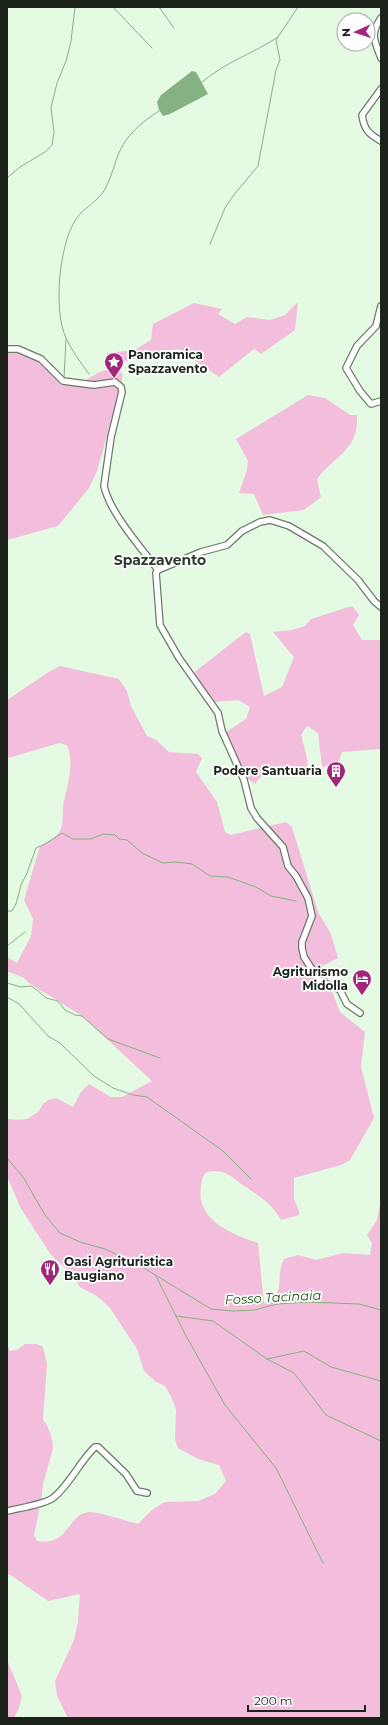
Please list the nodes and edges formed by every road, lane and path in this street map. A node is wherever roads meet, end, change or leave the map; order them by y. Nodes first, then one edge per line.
1 (381, 18) edge
2 (381, 58) edge
3 (381, 89) edge
4 (381, 141) edge
5 (381, 306) edge
6 (7, 349) edge
7 (381, 401) edge
8 (157, 572) junction
9 (381, 607) edge
10 (360, 1013) dead end
11 (147, 1493) dead end
12 (7, 1511) edge

1 - 2 street
3 - 4 street
5 - 7 street
6 - 8 street
8 - 9 street
8 - 10 street
11 - 12 street

